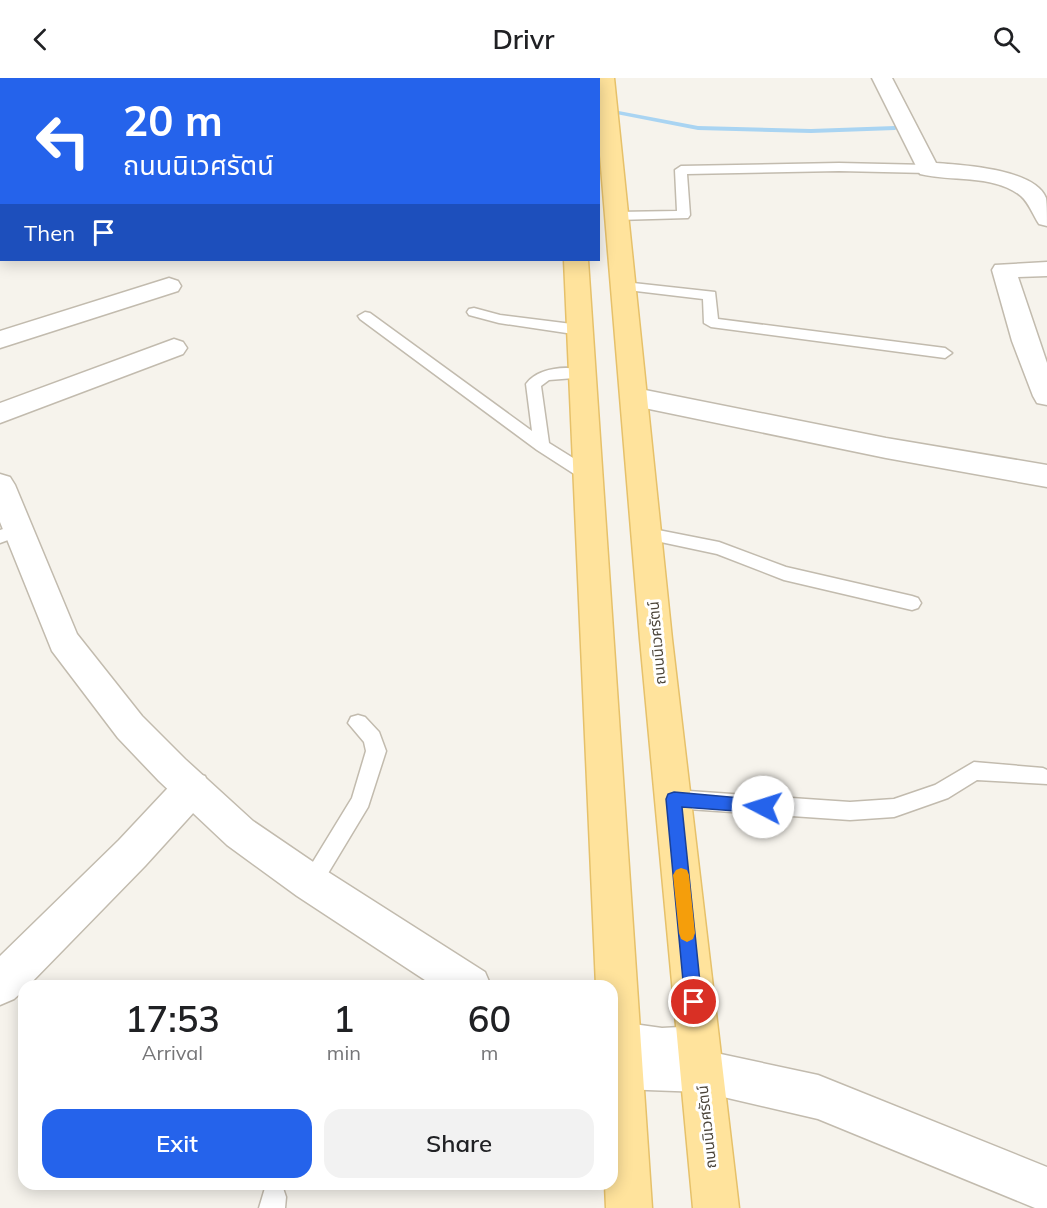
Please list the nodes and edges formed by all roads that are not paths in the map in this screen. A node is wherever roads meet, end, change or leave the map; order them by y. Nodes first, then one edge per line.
1 (882, 78) edge
2 (604, 84) edge
3 (928, 169) junction
4 (617, 216) junction
5 (1047, 219) edge
6 (576, 261) edge
7 (1047, 269) edge
8 (169, 286) dead end
9 (624, 286) junction
10 (474, 312) dead end
11 (365, 316) dead end
12 (580, 330) junction
13 (0, 340) edge
14 (174, 348) dead end
15 (945, 353) dead end
16 (1039, 355) edge
17 (582, 374) junction
18 (1047, 396) edge
19 (634, 397) junction
20 (0, 412) edge
21 (542, 446) junction
22 (588, 475) junction
23 (1047, 476) edge
24 (0, 485) edge
25 (9, 534) edge
26 (648, 534) junction
27 (912, 603) dead end
28 (358, 723) dead end
29 (1043, 777) dead end
30 (192, 788) junction
31 (674, 799) junction
32 (311, 883) junction
33 (462, 980) edge
34 (614, 980) edge
35 (0, 985) edge
36 (618, 1051) edge
37 (700, 1059) junction
38 (618, 1065) edge
39 (1047, 1190) edge
40 (628, 1208) edge
41 (716, 1208) edge

1 - 3 street
2 - 4 main road, ถนนนิเวศรัตน์
3 - 4 lane
3 - 5 street
4 - 9 main road, ถนนนิเวศรัตน์
6 - 12 main road
7 - 16 street
8 - 13 street
9 - 15 lane
9 - 19 main road, ถนนนิเวศรัตน์
10 - 12 lane
11 - 21 lane
12 - 17 main road
14 - 20 street
16 - 18 street
17 - 21 lane
17 - 22 main road
19 - 23 street
19 - 26 main road, ถนนนิเวศรัตน์
21 - 22 lane
22 - 34 main road
24 - 25 street
25 - 30 street
26 - 27 lane
26 - 31 main road, ถนนนิเวศรัตน์
28 - 32 lane
29 - 31 lane
30 - 32 street
30 - 35 street
31 - 37 main road, ถนนนิเวศรัตน์
32 - 33 street
36 - 37 street
37 - 39 street
37 - 41 main road, ถนนนิเวศรัตน์
38 - 40 main road

